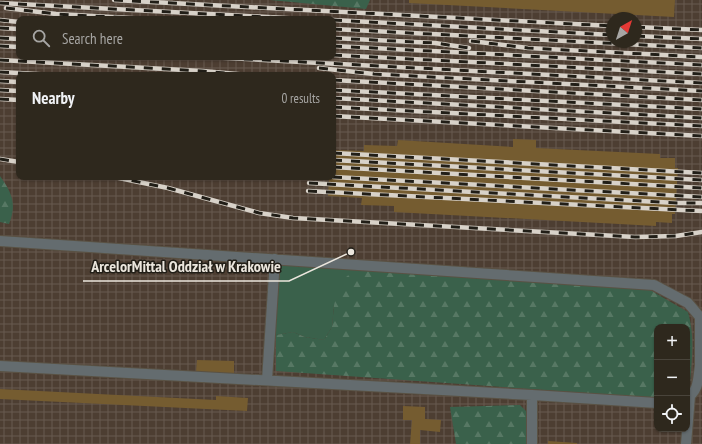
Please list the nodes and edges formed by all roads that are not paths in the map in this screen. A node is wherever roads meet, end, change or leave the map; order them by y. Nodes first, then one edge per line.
1 (0, 241) edge
2 (275, 259) junction
3 (0, 366) edge
4 (701, 366) edge
5 (267, 380) junction
6 (532, 395) junction
7 (690, 395) edge
8 (654, 403) edge
9 (687, 432) edge
10 (532, 444) edge
11 (686, 444) edge

1 - 2 lane
2 - 4 lane
2 - 5 lane
3 - 5 lane
4 - 7 lane
5 - 6 lane
6 - 8 lane
6 - 10 lane
9 - 11 lane

